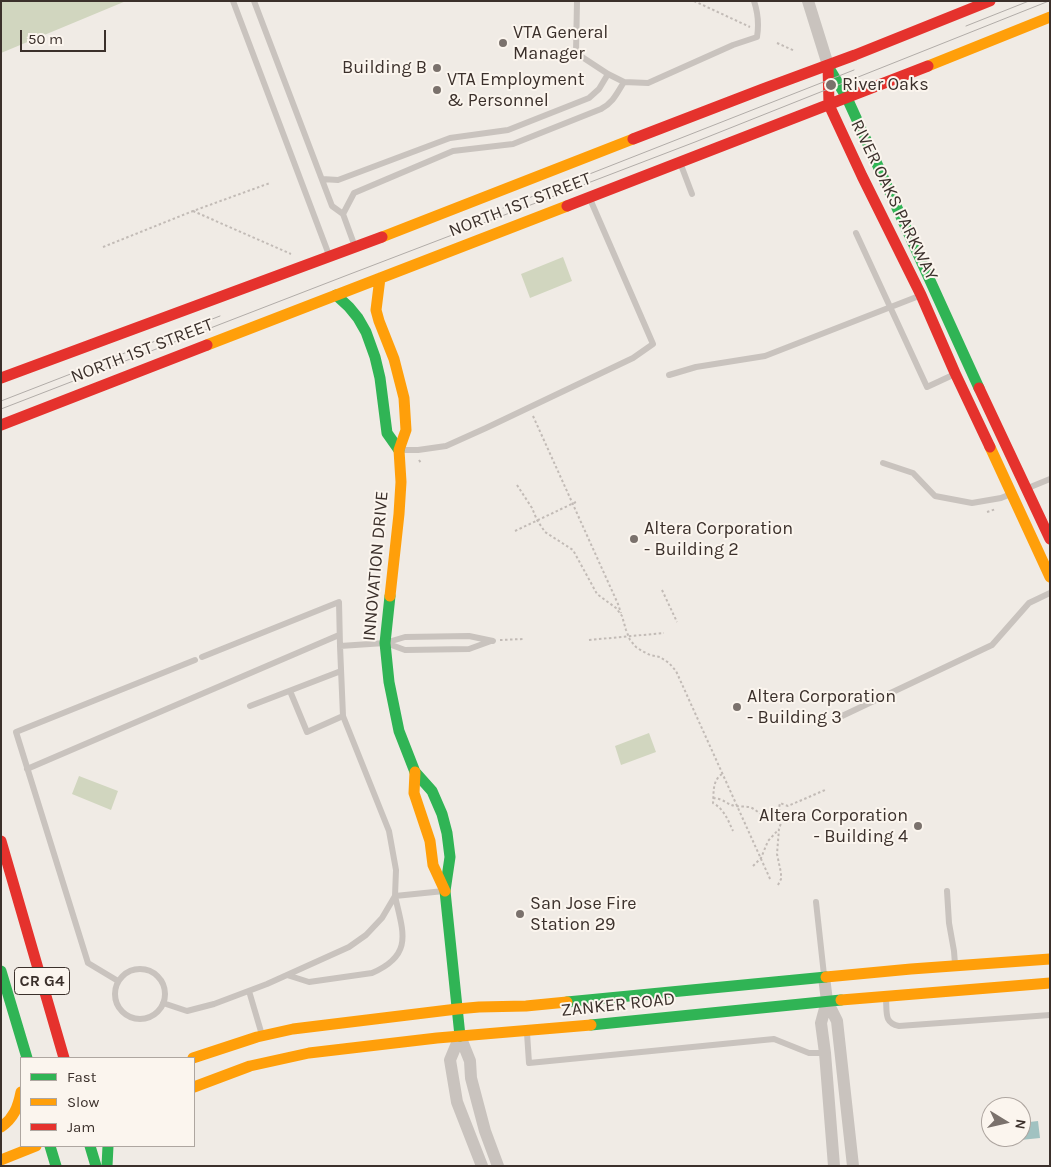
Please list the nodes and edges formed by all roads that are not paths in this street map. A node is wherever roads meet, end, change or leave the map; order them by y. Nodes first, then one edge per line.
1 (233, 1) edge
2 (254, 1) edge
3 (577, 1) edge
4 (754, 1) edge
5 (808, 1) edge
6 (990, 1) edge
7 (1050, 17) edge
8 (828, 65) junction
9 (608, 74) junction
10 (624, 82) junction
11 (847, 98) junction
12 (829, 105) junction
13 (680, 162) junction
14 (322, 179) junction
15 (692, 194) dead end
16 (590, 197) junction
17 (344, 214) junction
18 (856, 233) dead end
19 (355, 247) junction
20 (330, 257) junction
21 (380, 278) junction
22 (934, 288) junction
23 (336, 295) junction
24 (921, 295) junction
25 (890, 307) junction
26 (970, 367) junction
27 (955, 374) junction
28 (669, 375) dead end
29 (1, 378) edge
30 (1, 424) edge
31 (399, 450) junction
32 (884, 463) dead end
33 (1050, 479) edge
34 (1026, 489) junction
35 (1012, 494) junction
36 (1050, 539) edge
37 (1050, 576) edge
38 (1050, 593) edge
39 (339, 635) junction
40 (385, 643) junction
41 (340, 646) junction
42 (202, 657) dead end
43 (195, 660) dead end
44 (341, 671) junction
45 (290, 691) junction
46 (250, 706) dead end
47 (343, 716) junction
48 (842, 716) dead end
49 (27, 769) junction
50 (415, 772) junction
51 (1, 841) edge
52 (445, 890) junction
53 (947, 891) dead end
54 (395, 896) junction
55 (816, 902) dead end
56 (1050, 959) edge
57 (955, 965) junction
58 (1, 971) edge
59 (287, 975) junction
60 (824, 977) junction
61 (118, 982) junction
62 (1050, 983) edge
63 (249, 991) junction
64 (46, 996) junction
65 (886, 996) junction
66 (827, 1002) junction
67 (163, 1003) junction
68 (457, 1009) junction
69 (1050, 1015) edge
70 (527, 1031) junction
71 (262, 1036) junction
72 (460, 1036) junction
73 (825, 1053) junction
74 (27, 1057) edge
75 (64, 1057) edge
76 (73, 1057) edge
77 (195, 1057) edge
78 (195, 1087) edge
79 (20, 1096) edge
80 (1, 1127) edge
81 (15, 1128) dead end
82 (1, 1133) edge
83 (34, 1147) edge
84 (50, 1147) edge
85 (90, 1147) edge
86 (108, 1147) edge
87 (1, 1160) edge
88 (56, 1166) edge
89 (96, 1166) edge
90 (106, 1166) edge
91 (482, 1166) edge
92 (498, 1166) edge
93 (834, 1166) edge
94 (854, 1166) edge

1 - 20 lane
2 - 14 lane
3 - 9 lane
4 - 10 lane
5 - 8 street
6 - 8 main road, NORTH 1ST STREET
7 - 11 main road, NORTH 1ST STREET
8 - 11 main road, RIVER OAKS PARKWAY
8 - 12 main road, RIVER OAKS PARKWAY
8 - 19 main road, NORTH 1ST STREET
9 - 10 lane
9 - 14 lane
10 - 17 lane
11 - 12 main road, NORTH 1ST STREET
11 - 22 main road, RIVER OAKS PARKWAY
12 - 13 main road, NORTH 1ST STREET
12 - 24 main road, RIVER OAKS PARKWAY
13 - 15 lane
13 - 16 main road, NORTH 1ST STREET
14 - 17 lane
16 - 21 main road, NORTH 1ST STREET
16 - 31 lane
17 - 19 lane
18 - 25 lane
19 - 20 main road, NORTH 1ST STREET
20 - 29 main road, NORTH 1ST STREET
21 - 23 main road, NORTH 1ST STREET
21 - 31 main road, INNOVATION DRIVE
22 - 24 lane
22 - 26 main road, RIVER OAKS PARKWAY
23 - 30 main road, NORTH 1ST STREET
23 - 31 main road, INNOVATION DRIVE
24 - 25 lane
24 - 27 main road, RIVER OAKS PARKWAY
25 - 27 lane
25 - 28 lane
26 - 27 lane
26 - 34 main road, RIVER OAKS PARKWAY
27 - 35 main road, RIVER OAKS PARKWAY
31 - 40 main road, INNOVATION DRIVE
32 - 35 lane
33 - 34 lane
34 - 35 lane
34 - 36 main road, RIVER OAKS PARKWAY
35 - 37 main road, RIVER OAKS PARKWAY
38 - 48 lane
39 - 41 lane
39 - 42 lane
39 - 49 lane
40 - 40 lane
40 - 41 lane
40 - 50 main road, INNOVATION DRIVE
41 - 44 lane
43 - 49 lane
44 - 45 lane
44 - 47 lane
45 - 46 lane
45 - 47 lane
47 - 54 lane
49 - 61 lane
50 - 52 main road, INNOVATION DRIVE
50 - 52 main road, INNOVATION DRIVE
51 - 64 main road, CR G4
52 - 54 lane
52 - 68 main road, INNOVATION DRIVE
53 - 57 lane
54 - 59 lane
54 - 59 lane
55 - 60 lane
56 - 57 main road, ZANKER ROAD
57 - 60 main road, ZANKER ROAD
58 - 74 main road, CR G4
59 - 63 lane
60 - 66 street
60 - 68 main road, ZANKER ROAD
61 - 67 lane
61 - 67 lane
62 - 65 main road, ZANKER ROAD
63 - 67 lane
63 - 71 lane
64 - 75 main road, CR G4
64 - 76 main road
65 - 66 main road, ZANKER ROAD
65 - 69 lane
66 - 70 main road, ZANKER ROAD
66 - 73 street
66 - 94 street
68 - 71 main road, ZANKER ROAD
68 - 72 main road, INNOVATION DRIVE
70 - 72 main road, ZANKER ROAD
70 - 73 lane
71 - 77 main road, ZANKER ROAD
72 - 78 main road, ZANKER ROAD
72 - 91 street, INNOVATION DRIVE
72 - 92 street, INNOVATION DRIVE
73 - 93 street
79 - 80 main road
81 - 82 main road
83 - 87 main road
84 - 88 main road
85 - 89 main road
86 - 90 main road

